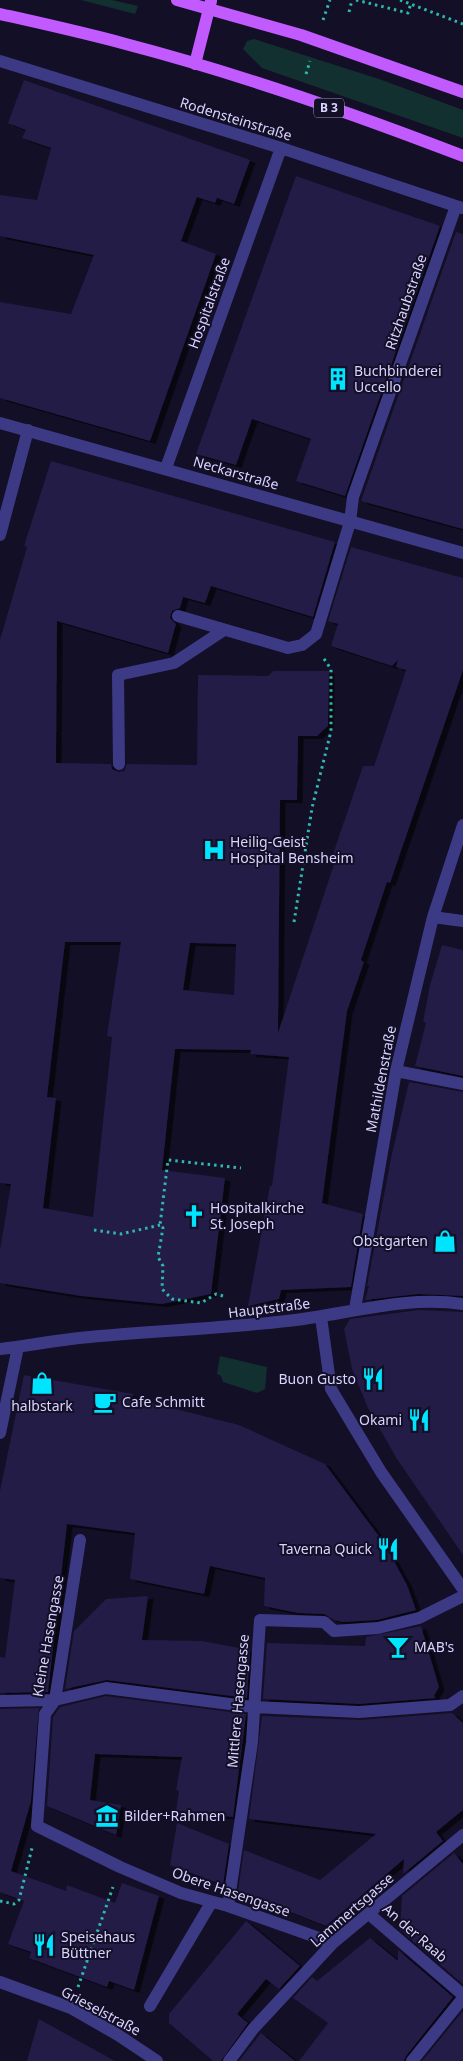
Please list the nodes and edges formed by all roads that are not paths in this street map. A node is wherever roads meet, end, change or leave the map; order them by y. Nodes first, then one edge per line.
1 (177, 0) edge
2 (210, 4) edge
3 (0, 14) edge
4 (0, 60) edge
5 (195, 64) junction
6 (463, 92) edge
7 (281, 148) junction
8 (463, 156) edge
9 (459, 207) edge
10 (0, 423) edge
11 (28, 430) junction
12 (166, 468) junction
13 (350, 522) junction
14 (0, 535) edge
15 (463, 553) edge
16 (178, 616) dead end
17 (224, 630) junction
18 (119, 764) dead end
19 (463, 825) edge
20 (433, 916) junction
21 (463, 921) edge
22 (396, 1071) junction
23 (463, 1084) edge
24 (463, 1304) edge
25 (355, 1309) junction
26 (320, 1317) junction
27 (18, 1347) junction
28 (0, 1349) edge
29 (0, 1432) edge
30 (80, 1540) dead end
31 (458, 1568) edge
32 (463, 1589) edge
33 (463, 1596) edge
34 (463, 1696) edge
35 (55, 1700) junction
36 (0, 1701) edge
37 (253, 1707) junction
38 (37, 1826) joint
39 (463, 1835) edge
40 (211, 1903) junction
41 (228, 1906) junction
42 (369, 1914) junction
43 (333, 1943) junction
44 (0, 1982) edge
45 (463, 1996) edge
46 (150, 2006) dead end
47 (158, 2061) edge
48 (229, 2061) edge
49 (412, 2061) edge

1 - 2 main road
2 - 5 main road
2 - 6 main road
3 - 5 main road, B 3
4 - 7 street, Rodensteinstraße
5 - 8 main road, B 3
7 - 9 street, Rodensteinstraße
7 - 12 street, Hospitalstraße
9 - 13 street, Ritzhaubstraße
10 - 11 street, Neckarstraße
11 - 12 street, Neckarstraße
11 - 14 street
12 - 13 street, Neckarstraße
13 - 15 street, Neckarstraße
13 - 17 street, Ritzhaubstraße
16 - 17 street
17 - 18 street
19 - 20 street, Mathildenstraße
20 - 21 street
20 - 22 street, Mathildenstraße
22 - 23 street
22 - 25 street, Mathildenstraße
24 - 25 street
25 - 26 street
26 - 27 street, Hauptstraße
26 - 31 street, Hauptstraße
27 - 28 street, Hauptstraße
27 - 29 street
30 - 35 street, Kleine Hasengasse
31 - 32 street, Hauptstraße
33 - 37 street, Mittlere Hasengasse
34 - 37 street
35 - 36 street
35 - 37 street
35 - 38 street, Kleine Hasengasse
37 - 41 street, Mittlere Hasengasse
38 - 40 street, Obere Hasengasse
39 - 42 street, Lammertsgasse
40 - 41 street, Obere Hasengasse
40 - 46 street
41 - 43 street, Obere Hasengasse
42 - 43 street, Lammertsgasse
42 - 45 street, An der Raab
43 - 48 street, Lammertsgasse
44 - 47 street, Grieselstraße
45 - 49 street

